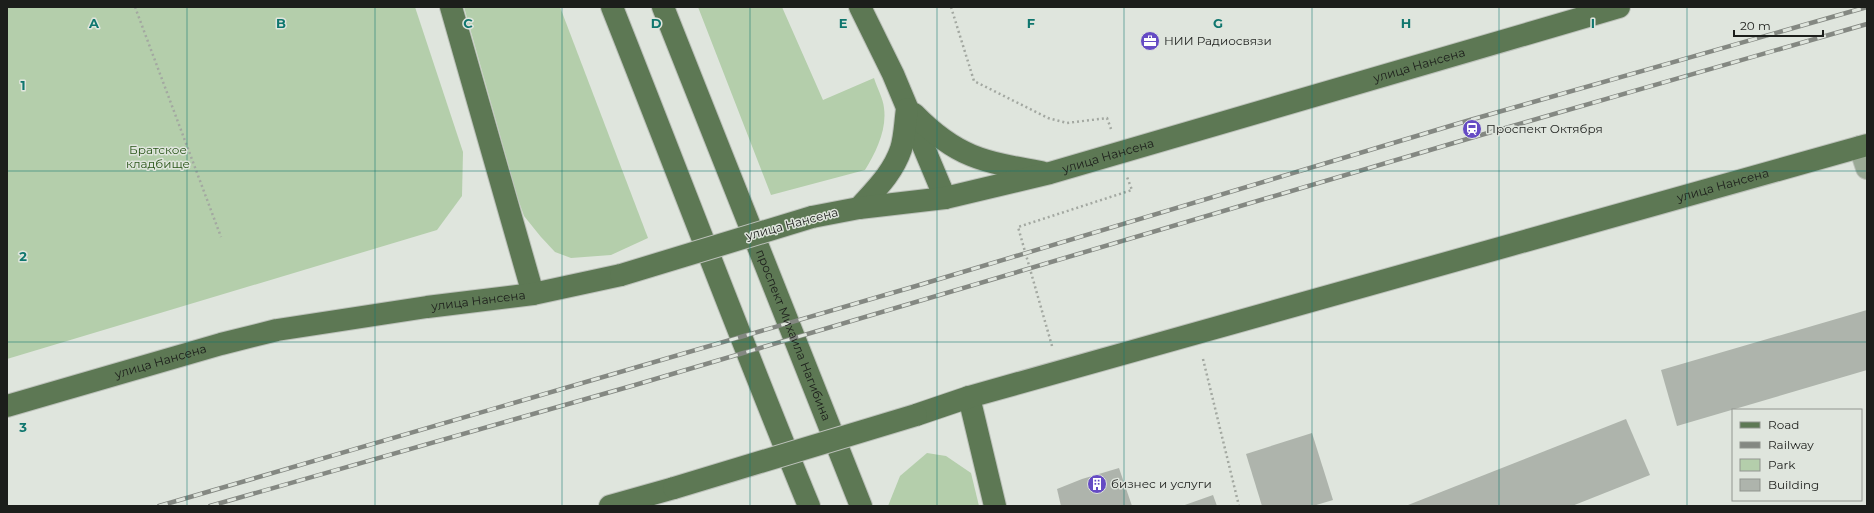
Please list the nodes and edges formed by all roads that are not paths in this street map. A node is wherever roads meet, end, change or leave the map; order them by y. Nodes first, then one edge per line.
1 (451, 7) edge
2 (612, 7) edge
3 (664, 7) edge
4 (860, 7) edge
5 (1619, 7) edge
6 (907, 108) junction
7 (1864, 146) edge
8 (1867, 168) edge
9 (1050, 173) junction
10 (945, 198) junction
11 (859, 208) junction
12 (532, 294) junction
13 (969, 397) junction
14 (7, 406) edge
15 (610, 506) edge
16 (808, 506) edge
17 (861, 506) edge
18 (995, 506) edge

1 - 12 main road
2 - 16 main road
3 - 17 main road, проспект Михаила Нагибина
4 - 6 main road
5 - 9 main road, улица Нансена
6 - 9 main road
6 - 10 main road
6 - 11 main road
7 - 8 lane
7 - 13 main road, улица Нансена
9 - 10 main road, улица Нансена
10 - 11 main road, улица Нансена
11 - 12 main road, улица Нансена, bridge
12 - 14 main road, улица Нансена
13 - 15 main road, улица Нансена, bridge
13 - 18 main road

